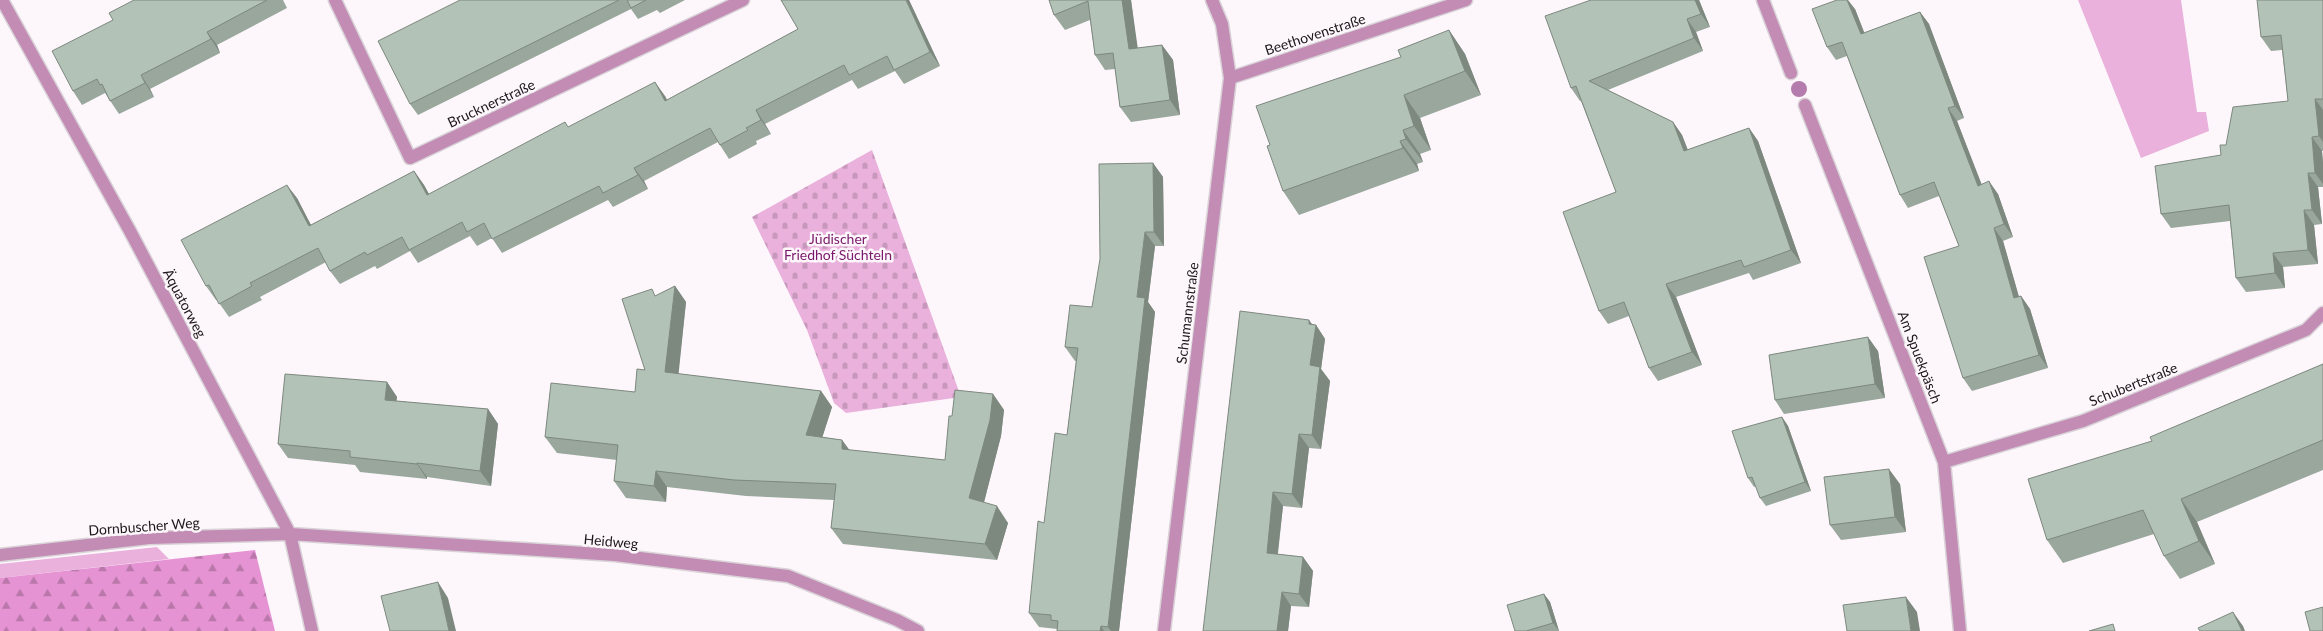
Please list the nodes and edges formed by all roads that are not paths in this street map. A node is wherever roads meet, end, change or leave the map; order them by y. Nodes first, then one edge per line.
1 (335, 0) edge
2 (743, 0) edge
3 (1212, 0) edge
4 (1466, 0) edge
5 (1763, 0) edge
6 (7, 2) edge
7 (1791, 73) dead end
8 (1230, 78) junction
9 (1805, 106) dead end
10 (2323, 313) edge
11 (1944, 462) junction
12 (290, 534) junction
13 (0, 555) edge
14 (312, 631) edge
15 (918, 631) edge
16 (1164, 631) edge
17 (1960, 631) edge

1 - 2 street, Brucknerstraße
3 - 8 street, Schumannstraße
4 - 8 street, Beethovenstraße
5 - 7 street
6 - 12 street, Äquatorweg
8 - 16 street, Schumannstraße
9 - 11 street, Am Spuekpäsch
10 - 11 street, Schubertstraße
11 - 17 street, Am Spuekpäsch
12 - 13 street, Dornbuscher Weg
12 - 14 street, Äquatorweg
12 - 15 street, Heidweg

